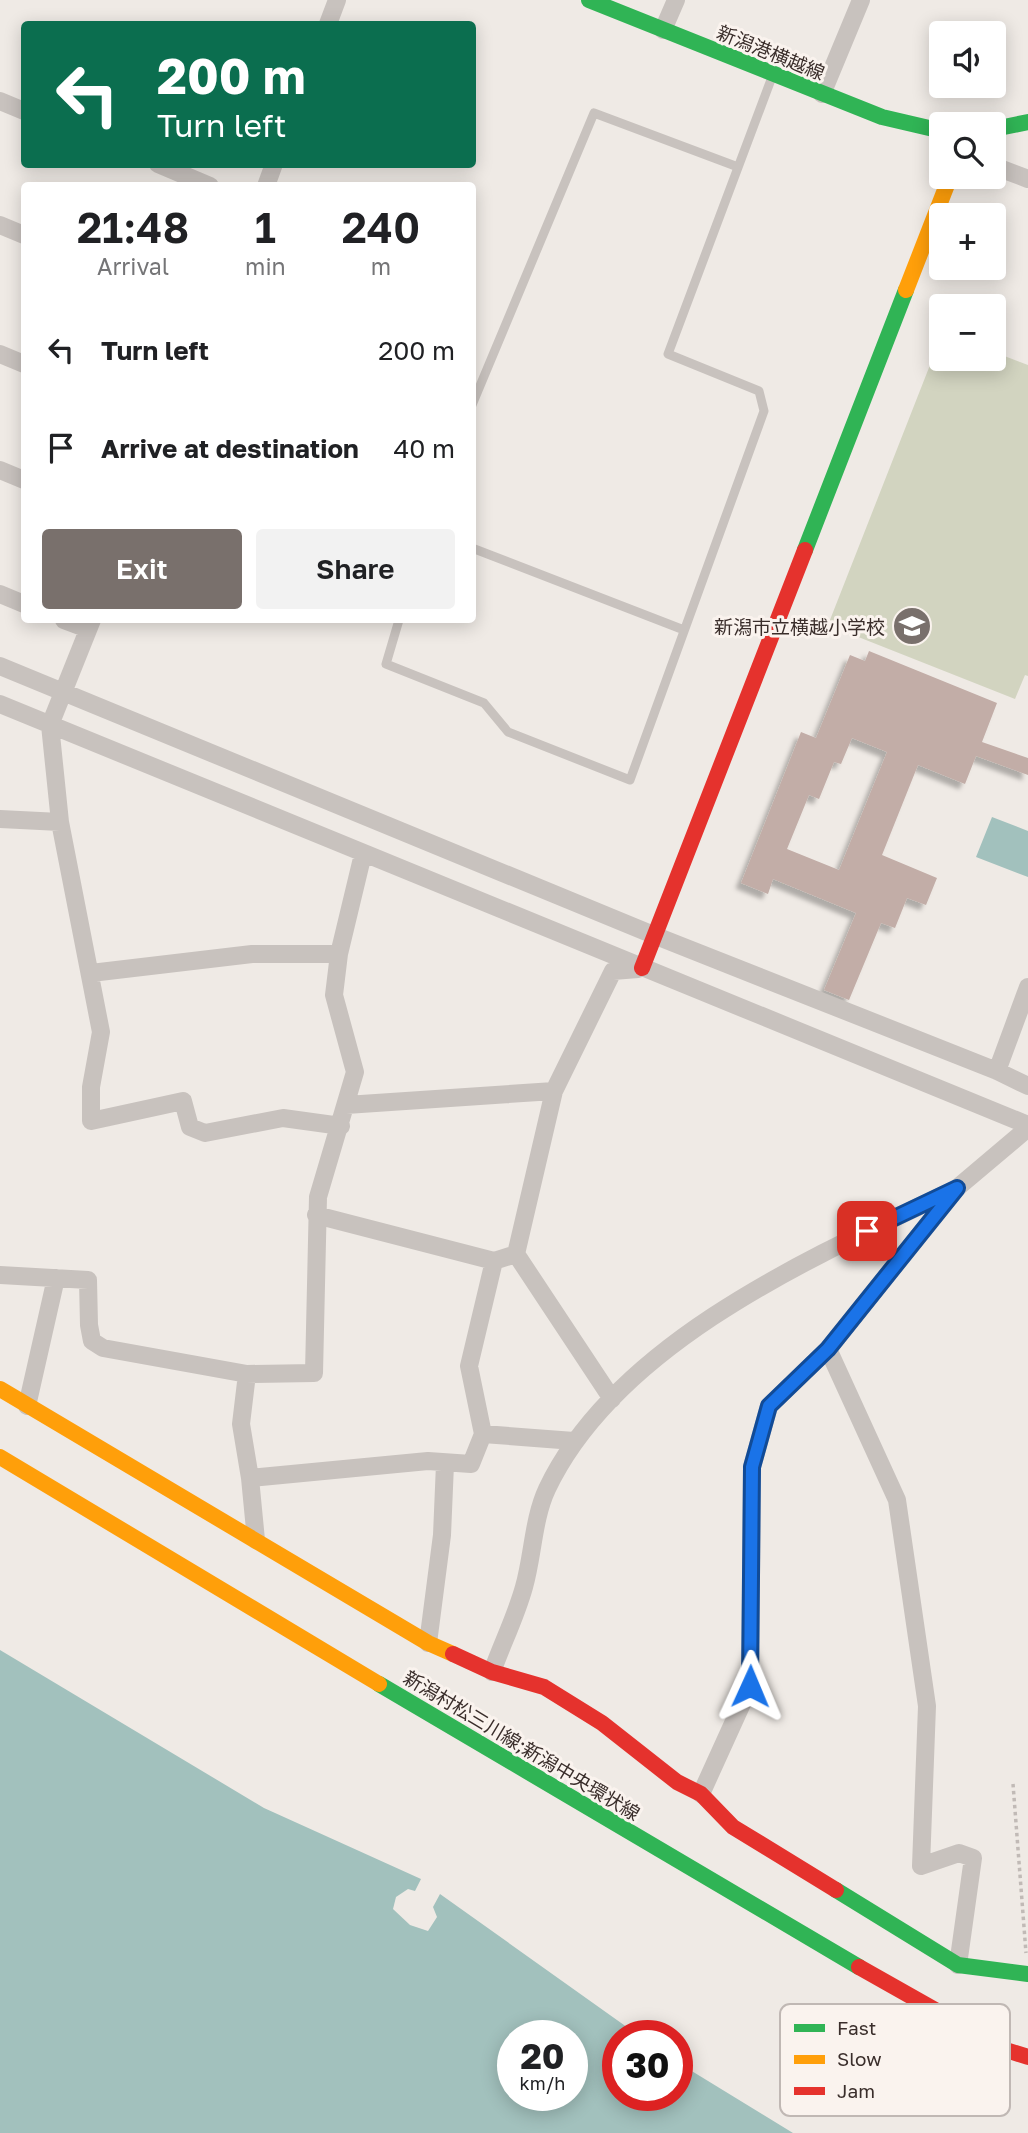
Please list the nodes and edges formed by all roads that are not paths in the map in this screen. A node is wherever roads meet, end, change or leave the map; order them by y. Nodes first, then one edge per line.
1 (337, 0) edge
2 (589, 0) edge
3 (676, 0) edge
4 (861, 0) edge
5 (329, 21) edge
6 (663, 30) junction
7 (773, 76) junction
8 (821, 94) junction
9 (0, 101) edge
10 (21, 110) edge
11 (1028, 122) edge
12 (1006, 127) edge
13 (929, 128) edge
14 (738, 167) junction
15 (167, 168) edge
16 (1006, 171) edge
17 (1028, 179) edge
18 (201, 182) edge
19 (945, 189) edge
20 (0, 225) edge
21 (21, 234) edge
22 (0, 354) edge
23 (21, 363) edge
24 (476, 395) edge
25 (0, 470) edge
26 (21, 479) edge
27 (476, 550) edge
28 (0, 594) edge
29 (21, 603) edge
30 (397, 623) edge
31 (90, 624) edge
32 (684, 630) junction
33 (0, 666) edge
34 (63, 693) junction
35 (0, 704) edge
36 (50, 725) junction
37 (0, 819) edge
38 (60, 822) junction
39 (363, 854) junction
40 (656, 936) junction
41 (339, 954) junction
42 (642, 968) junction
43 (90, 973) junction
44 (1028, 987) edge
45 (997, 1071) junction
46 (1028, 1086) edge
47 (554, 1091) junction
48 (346, 1105) junction
49 (341, 1126) junction
50 (1028, 1126) edge
51 (957, 1188) junction
52 (316, 1215) junction
53 (516, 1254) junction
54 (494, 1261) junction
55 (0, 1275) edge
56 (56, 1278) junction
57 (828, 1349) junction
58 (247, 1374) junction
59 (0, 1389) edge
60 (612, 1399) junction
61 (27, 1406) junction
62 (483, 1434) junction
63 (574, 1441) junction
64 (0, 1457) edge
65 (445, 1464) junction
66 (250, 1478) junction
67 (256, 1540) junction
68 (428, 1643) junction
69 (492, 1672) junction
70 (701, 1794) junction
71 (958, 1965) junction
72 (1028, 1974) edge
73 (924, 2004) edge
74 (1010, 2051) edge
75 (1028, 2057) edge

1 - 5 street
2 - 6 street, 新潟港横越線
3 - 6 street
4 - 8 street
6 - 7 street, 新潟港横越線
7 - 8 street, 新潟港横越線
7 - 14 lane
8 - 13 street, 新潟港横越線
9 - 10 street
11 - 12 street
14 - 24 lane
14 - 32 lane
15 - 18 street
16 - 17 street
19 - 40 street
20 - 21 street
22 - 23 street
25 - 26 street
27 - 32 lane
28 - 29 street
30 - 32 lane
31 - 34 street
33 - 34 street
34 - 36 street
34 - 40 street
35 - 36 street
36 - 38 street
36 - 39 street
37 - 38 street
38 - 43 street
39 - 41 street
39 - 42 street
40 - 42 street
40 - 45 street
41 - 43 street
41 - 48 street
42 - 47 street
42 - 50 street
43 - 49 street
44 - 45 street
45 - 46 street
47 - 48 street
47 - 53 street
48 - 49 street
49 - 52 street
50 - 51 street
51 - 57 street
51 - 60 street
52 - 54 street
52 - 58 street
53 - 54 street
53 - 60 street
54 - 62 street
55 - 56 street
56 - 58 street
56 - 61 street
57 - 70 street
57 - 71 street
58 - 66 street
59 - 61 street
60 - 63 street
61 - 67 street
62 - 63 street
62 - 65 street
63 - 69 street
64 - 73 street, 新潟村松三川線;新潟中央環状線
65 - 66 street
65 - 68 street
66 - 67 street
67 - 68 street
68 - 69 street
69 - 70 street
70 - 71 street
71 - 72 street
74 - 75 street, 新潟村松三川線;新潟中央環状線

